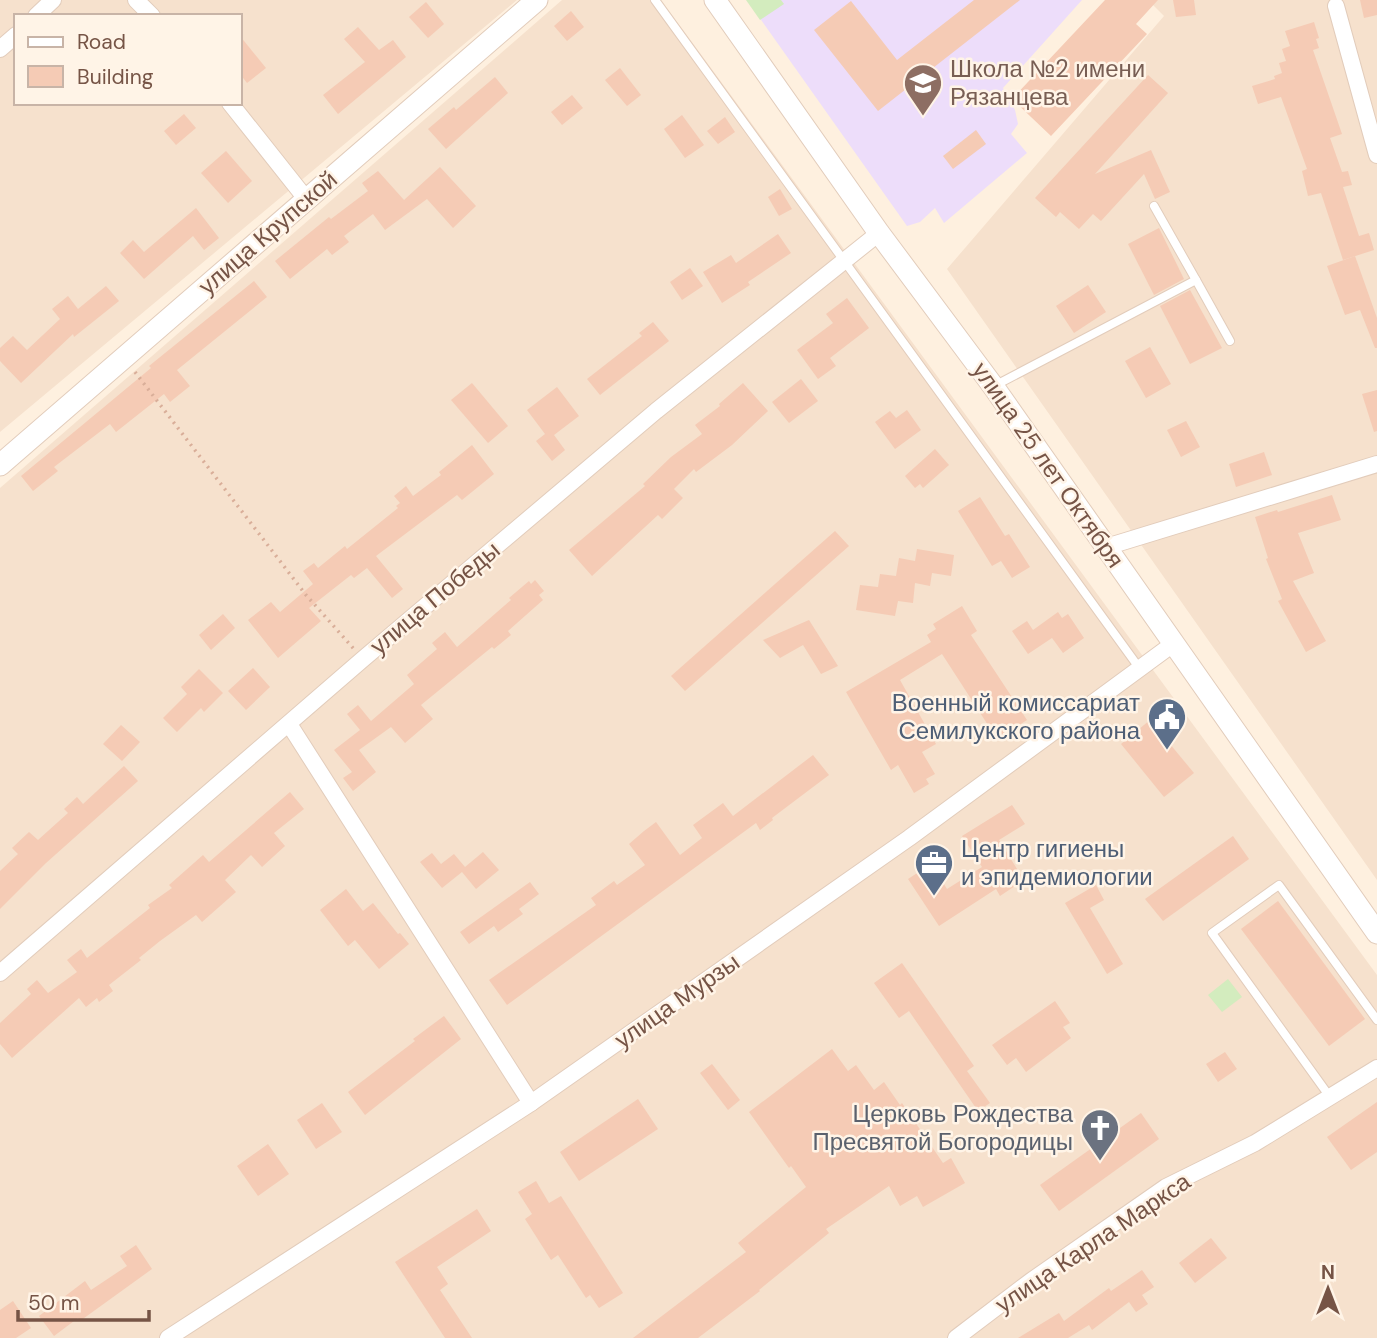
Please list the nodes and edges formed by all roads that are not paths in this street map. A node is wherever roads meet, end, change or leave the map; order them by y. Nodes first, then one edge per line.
1 (53, 0) edge
2 (135, 0) edge
3 (537, 0) edge
4 (655, 0) edge
5 (715, 0) edge
6 (1336, 6) dead end
7 (38, 14) edge
8 (150, 14) edge
9 (14, 37) edge
10 (0, 49) edge
11 (232, 105) edge
12 (1377, 155) edge
13 (307, 200) junction
14 (1154, 206) dead end
15 (879, 233) junction
16 (843, 261) junction
17 (1196, 280) junction
18 (1230, 341) dead end
19 (993, 386) junction
20 (1377, 464) edge
21 (0, 465) edge
22 (1106, 547) junction
23 (1173, 644) junction
24 (1140, 670) junction
25 (289, 724) junction
26 (1377, 933) edge
27 (0, 973) edge
28 (1377, 1020) edge
29 (1377, 1068) edge
30 (1330, 1097) junction
31 (531, 1103) junction
32 (168, 1338) edge
33 (956, 1338) edge

1 - 7 street
2 - 8 street
3 - 13 street, улица Крупской
4 - 16 lane
5 - 15 street, улица 25 лет Октября
6 - 12 street
9 - 10 street
11 - 13 street
13 - 21 street, улица Крупской
14 - 17 lane
15 - 16 street, улица Победы
15 - 19 street, улица 25 лет Октября
16 - 24 lane
16 - 25 street, улица Победы
17 - 18 lane
17 - 19 lane
19 - 22 street, улица 25 лет Октября
20 - 22 street
22 - 23 street, улица 25 лет Октября
23 - 24 street, улица Мурзы
23 - 26 street, улица 25 лет Октября
24 - 31 street, улица Мурзы
25 - 27 street, улица Победы
25 - 31 street
28 - 30 lane
29 - 30 street, улица Карла Маркса
30 - 33 street, улица Карла Маркса
31 - 32 street, улица Мурзы

